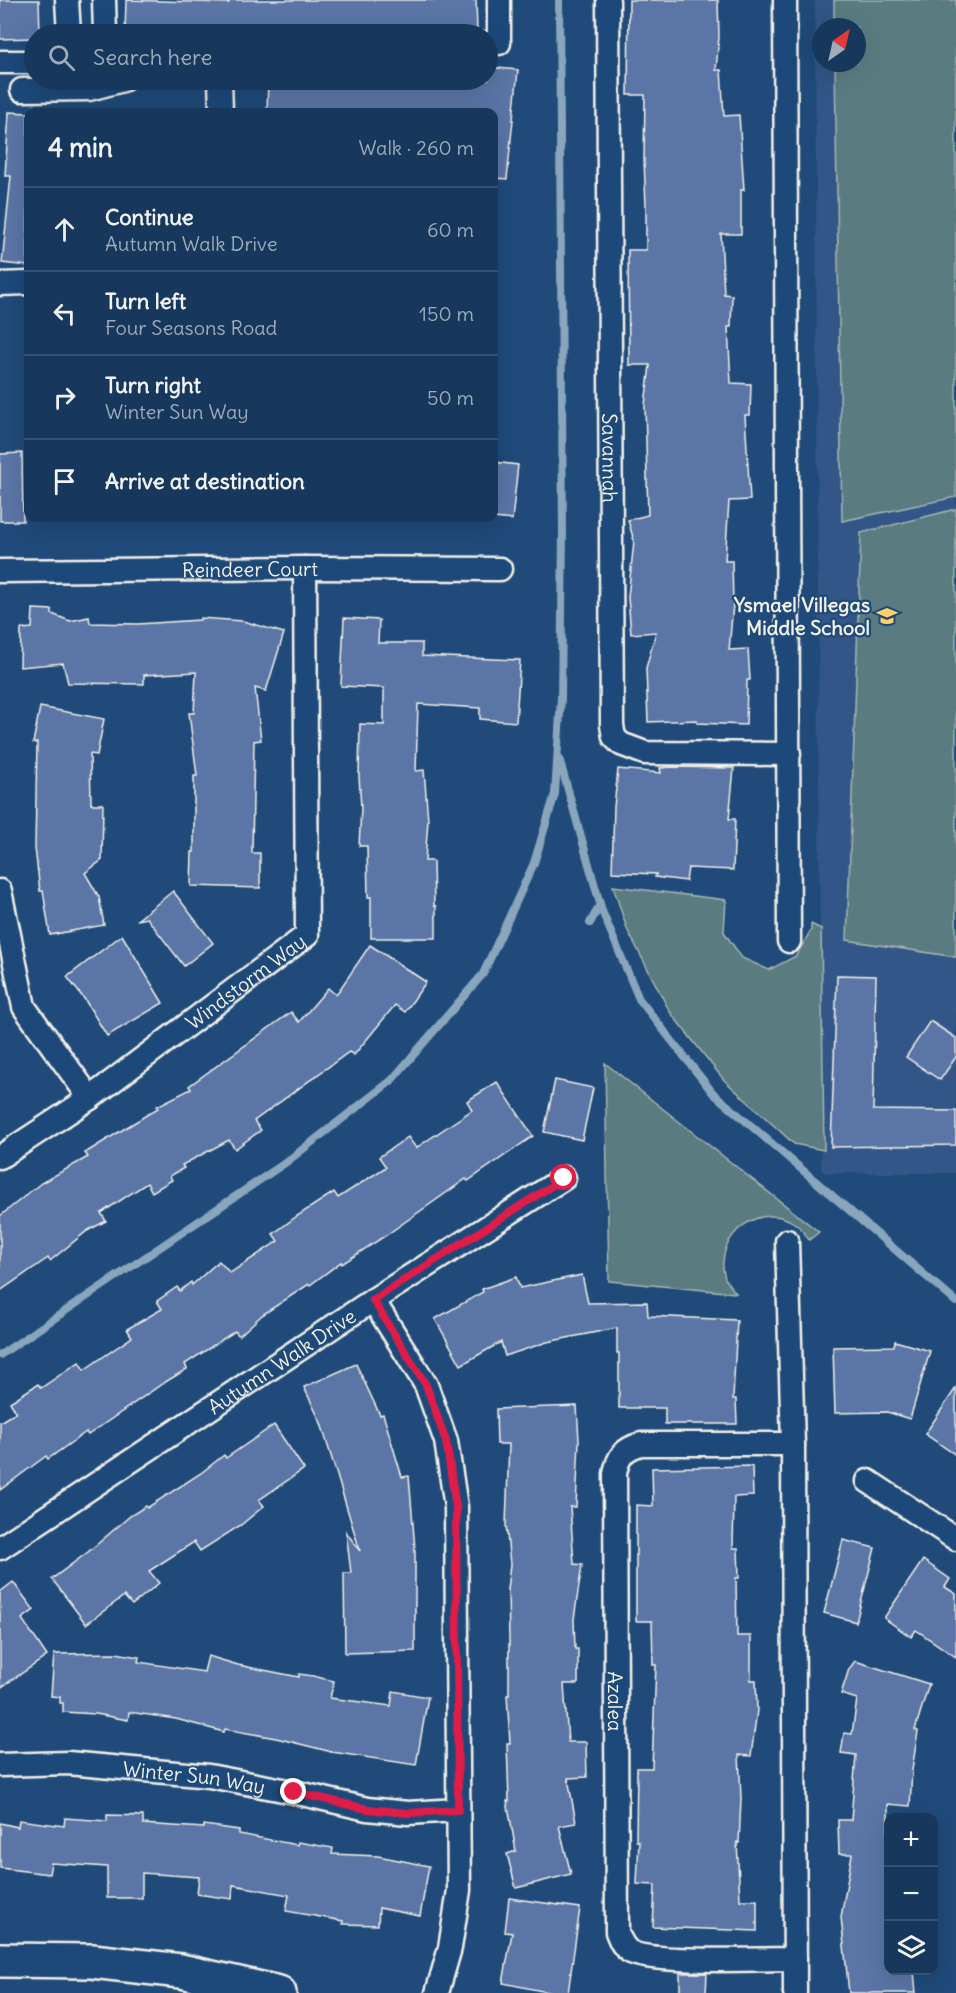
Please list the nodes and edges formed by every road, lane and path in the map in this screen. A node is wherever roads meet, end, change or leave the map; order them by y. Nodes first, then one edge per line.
1 (67, 0) edge
2 (104, 0) edge
3 (499, 0) edge
4 (608, 0) edge
5 (784, 0) edge
6 (68, 24) edge
7 (105, 24) edge
8 (496, 24) edge
9 (0, 62) edge
10 (24, 62) edge
11 (220, 90) edge
12 (221, 108) edge
13 (24, 283) edge
14 (0, 284) edge
15 (305, 568) junction
16 (500, 569) dead end
17 (0, 571) edge
18 (789, 754) junction
19 (0, 891) edge
20 (789, 941) dead end
21 (90, 1098) junction
22 (0, 1157) edge
23 (564, 1178) dead end
24 (787, 1240) dead end
25 (373, 1300) junction
26 (793, 1444) junction
27 (868, 1481) dead end
28 (956, 1539) edge
29 (0, 1548) edge
30 (0, 1765) edge
31 (458, 1810) junction
32 (795, 1959) junction
33 (0, 1960) edge
34 (279, 1993) edge
35 (437, 1993) edge
36 (795, 1993) edge

1 - 6 street
2 - 7 street
3 - 8 street
4 - 18 street, Savannah
5 - 18 street
9 - 10 street
11 - 12 street
13 - 14 street
15 - 16 street, Reindeer Court
15 - 17 street, Reindeer Court
15 - 21 street, Windstorm Way
18 - 20 street
19 - 21 street
21 - 22 street, Windstorm Way
23 - 25 street, Autumn Walk Drive
24 - 26 street
25 - 29 street, Autumn Walk Drive
25 - 31 street
26 - 32 street
26 - 32 street, Azalea
27 - 28 street
30 - 31 street, Winter Sun Way
31 - 35 street
32 - 36 street
33 - 34 street

